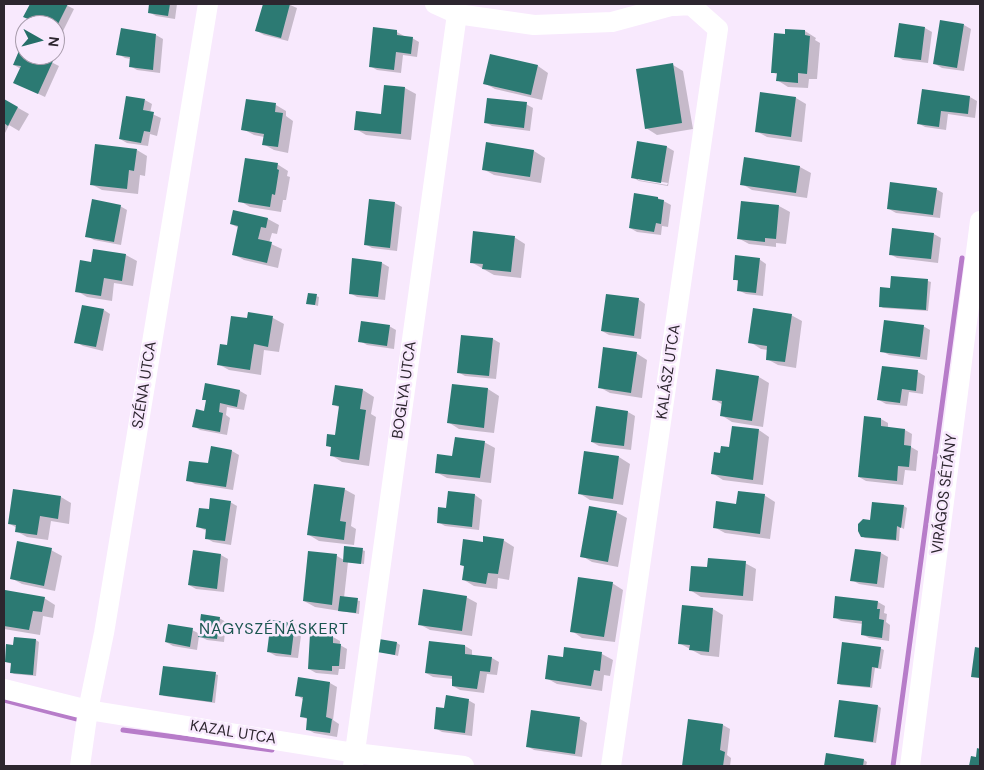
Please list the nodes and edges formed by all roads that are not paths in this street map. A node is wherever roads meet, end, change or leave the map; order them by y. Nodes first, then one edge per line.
1 (208, 4) edge
2 (435, 4) edge
3 (676, 5) edge
4 (457, 14) junction
5 (980, 227) edge
6 (4, 689) edge
7 (88, 710) junction
8 (354, 759) edge
9 (80, 766) edge
10 (464, 766) edge
11 (612, 766) edge
12 (910, 766) edge

1 - 7 street, SZÉNA UTCA
2 - 4 street
3 - 4 street
3 - 11 street, KALÁSZ UTCA
4 - 8 street, BOGLYA UTCA
5 - 12 street, VIRÁGOS SÉTÁNY
6 - 7 street, KAZAL UTCA
7 - 8 street, KAZAL UTCA
7 - 9 street, SZÉNA UTCA
8 - 10 street, KAZAL UTCA

